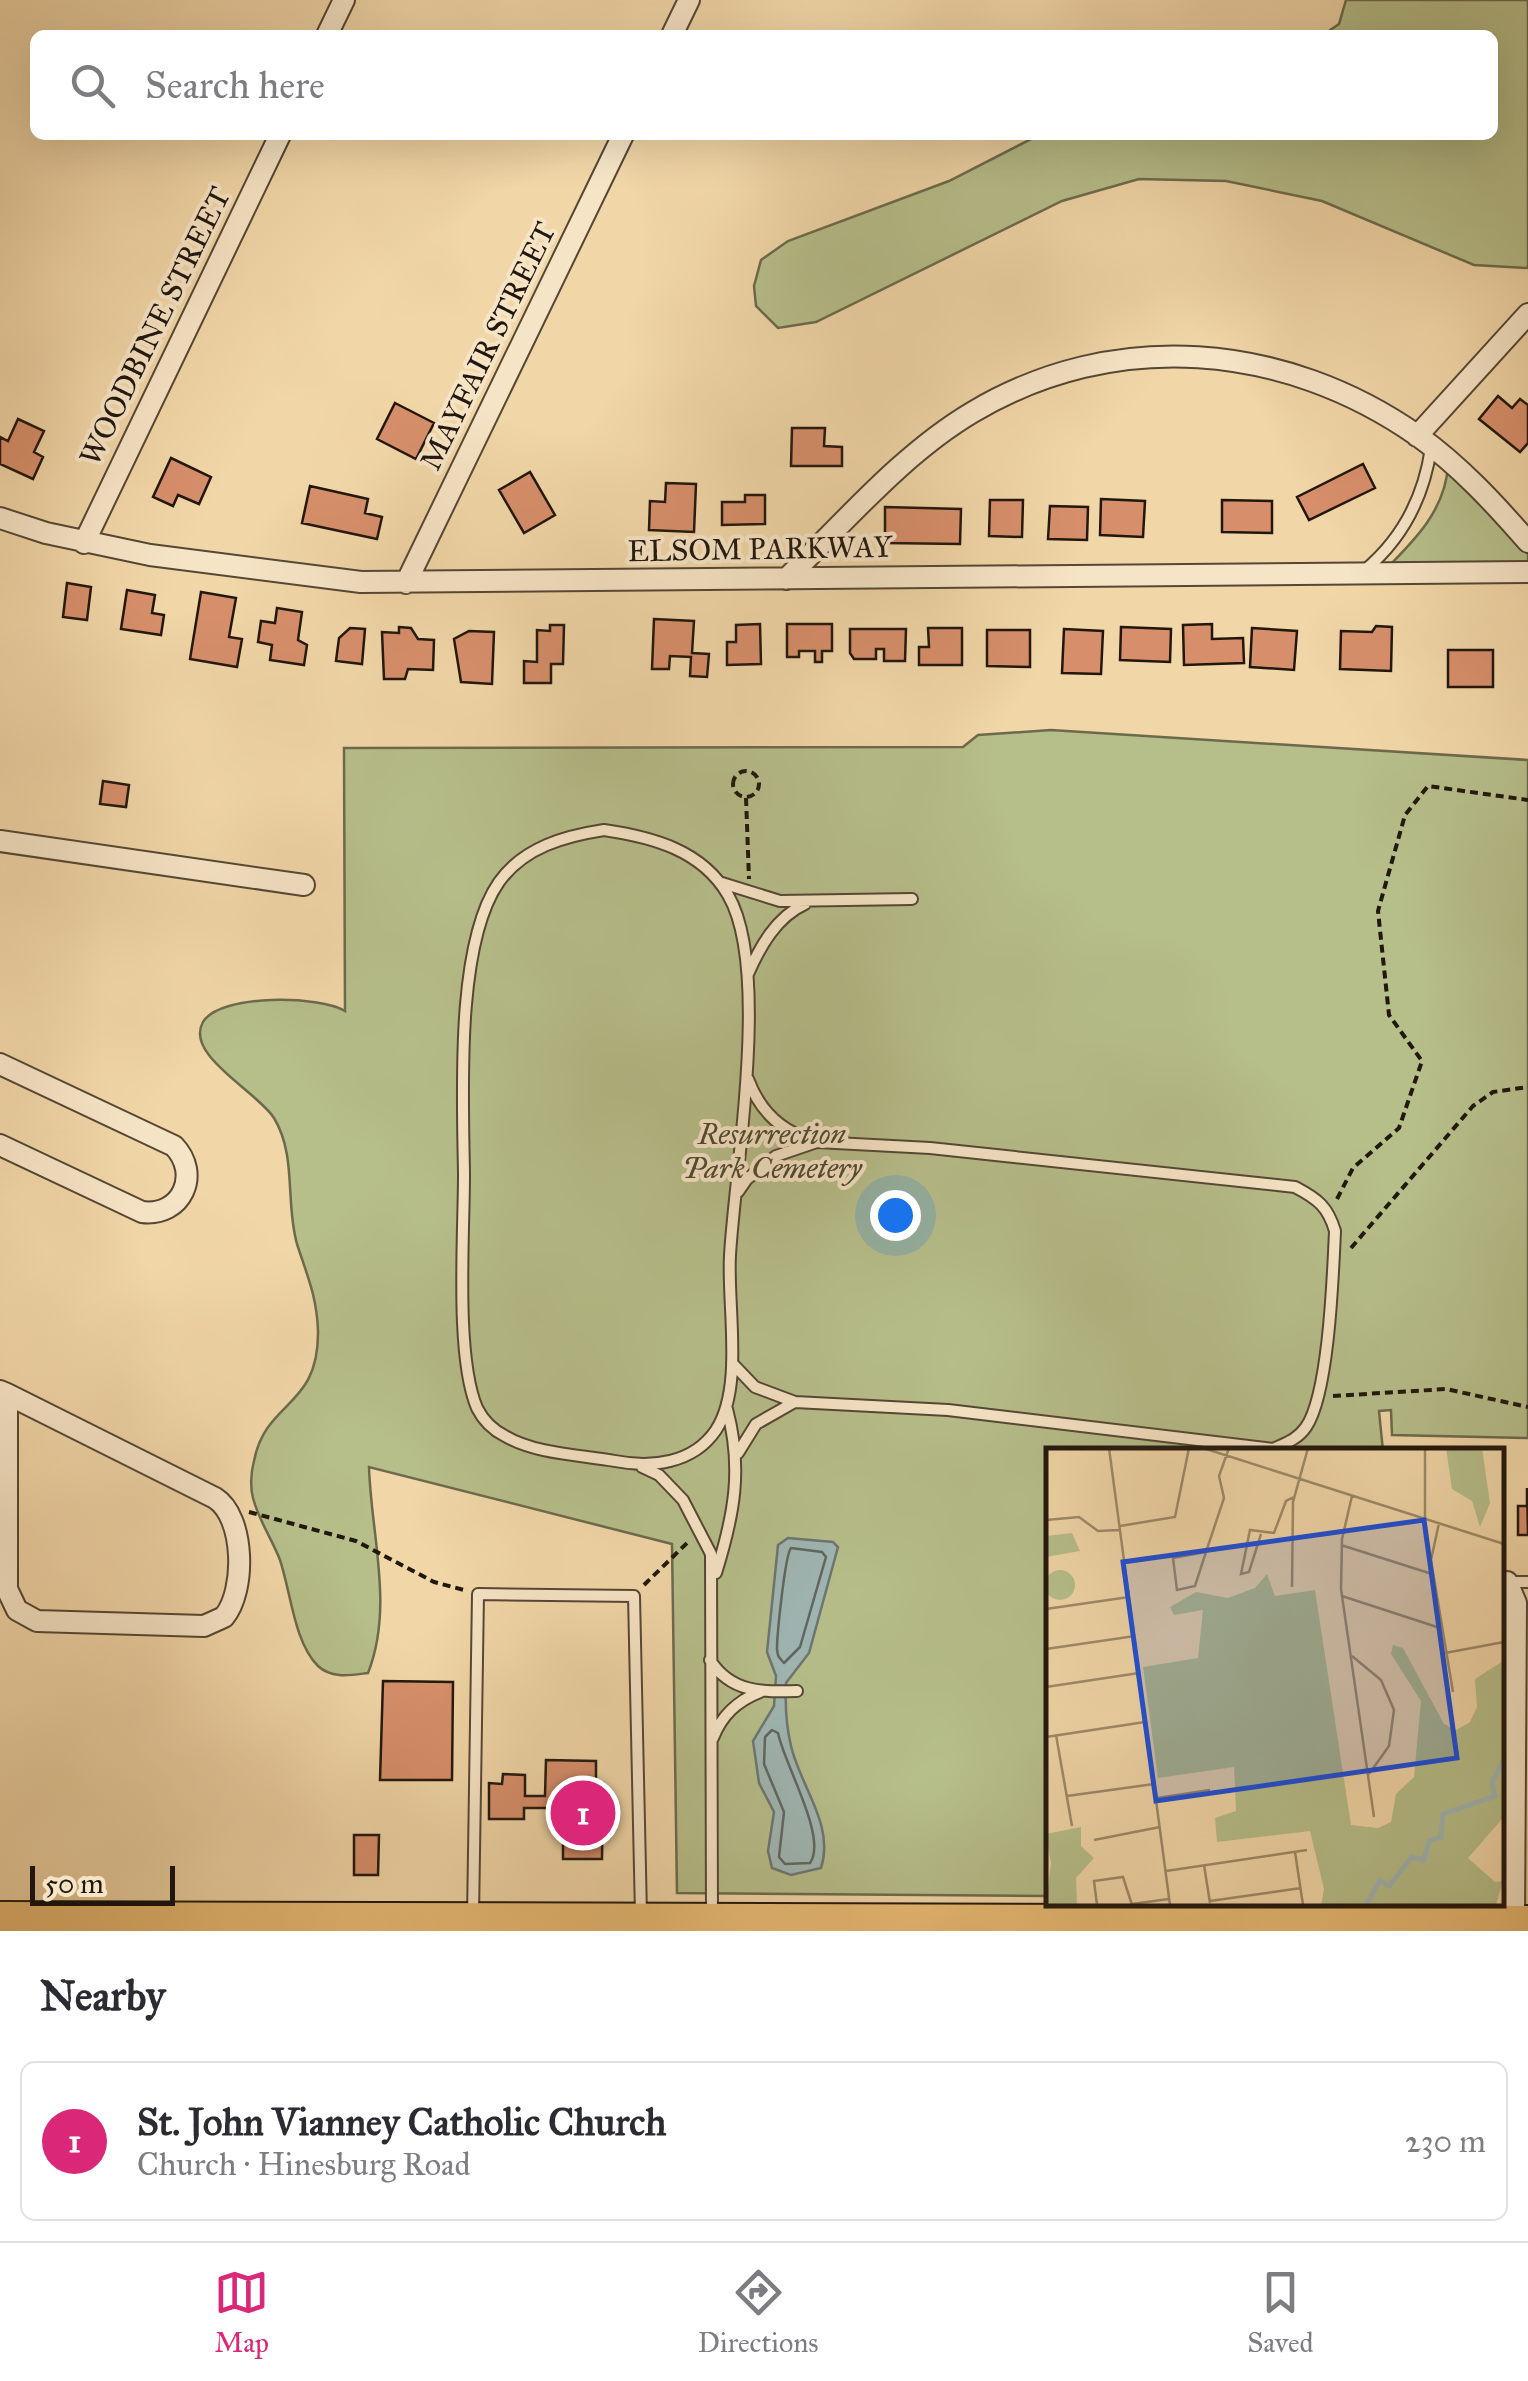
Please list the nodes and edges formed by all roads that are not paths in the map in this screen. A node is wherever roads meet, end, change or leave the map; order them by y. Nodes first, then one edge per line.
1 (344, 0) edge
2 (689, 0) edge
3 (330, 30) edge
4 (674, 30) edge
5 (278, 140) edge
6 (622, 140) edge
7 (1528, 314) edge
8 (1424, 441) junction
9 (0, 518) edge
10 (1528, 542) edge
11 (84, 543) junction
12 (1364, 570) junction
13 (1528, 572) edge
14 (786, 580) junction
15 (406, 583) junction
16 (0, 840) edge
17 (717, 880) junction
18 (304, 885) dead end
19 (912, 900) dead end
20 (816, 901) junction
21 (746, 976) junction
22 (0, 1064) edge
23 (746, 1075) junction
24 (818, 1142) junction
25 (0, 1145) edge
26 (734, 1196) junction
27 (731, 1362) junction
28 (4, 1392) edge
29 (795, 1402) junction
30 (727, 1408) junction
31 (756, 1424) junction
32 (733, 1431) junction
33 (710, 1438) junction
34 (1260, 1448) edge
35 (1280, 1448) edge
36 (738, 1454) junction
37 (642, 1466) junction
38 (714, 1581) junction
39 (1512, 1587) edge
40 (710, 1660) junction
41 (797, 1691) dead end
42 (764, 1692) junction
43 (709, 1748) junction
44 (1381, 1913) edge
45 (0, 1918) edge
46 (1508, 1918) edge
47 (642, 1921) junction
48 (225, 1926) edge
49 (472, 1926) edge
50 (712, 1926) edge
51 (1026, 1926) edge
52 (1424, 1927) edge

1 - 3 street
2 - 4 street
5 - 11 street, WOODBINE STREET
6 - 15 street, MAYFAIR STREET
7 - 8 street
8 - 10 street
8 - 12 lane
8 - 14 street
9 - 11 street, ELSOM PARKWAY
11 - 15 street, ELSOM PARKWAY
12 - 13 street, ELSOM PARKWAY
12 - 14 street, ELSOM PARKWAY
14 - 15 street, ELSOM PARKWAY
16 - 18 street
17 - 20 lane
17 - 21 lane
17 - 37 lane
19 - 20 lane
20 - 21 lane
21 - 23 lane
22 - 25 street
23 - 24 lane
23 - 26 lane
24 - 26 lane
24 - 35 lane
26 - 27 lane
27 - 29 lane
27 - 30 lane
28 - 28 street
29 - 31 lane
29 - 34 lane
30 - 32 lane
30 - 33 lane
31 - 32 lane
31 - 36 lane
32 - 33 lane
32 - 36 lane
33 - 37 lane
36 - 38 lane
37 - 38 lane
38 - 40 lane
39 - 46 street
40 - 42 lane
40 - 43 lane
41 - 42 lane
42 - 43 lane
43 - 50 lane
44 - 51 main road
44 - 52 main road
45 - 48 main road
46 - 52 main road
47 - 49 main road
47 - 49 lane
47 - 50 main road
48 - 49 main road
50 - 51 main road

